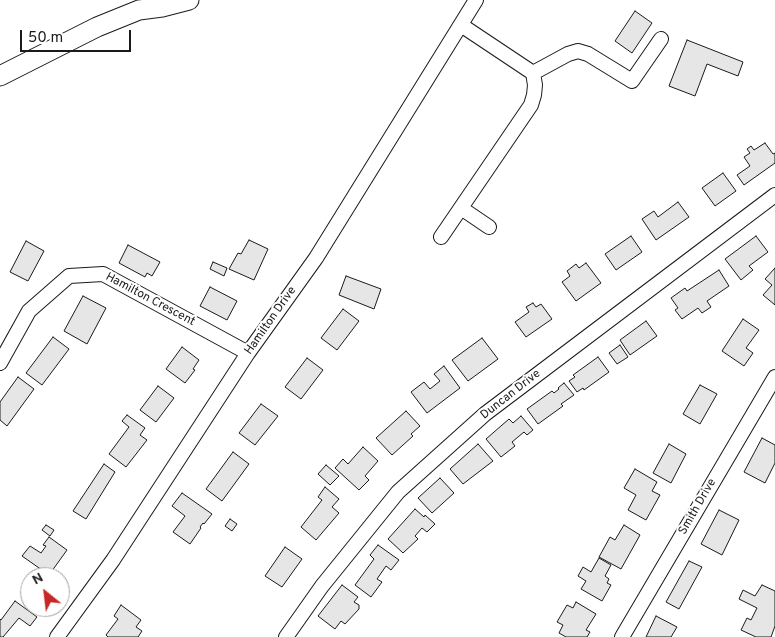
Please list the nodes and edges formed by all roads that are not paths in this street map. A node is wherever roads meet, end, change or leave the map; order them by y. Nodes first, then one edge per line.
1 (189, 0) edge
2 (476, 0) edge
3 (460, 25) junction
4 (661, 39) dead end
5 (533, 74) junction
6 (0, 76) edge
7 (773, 201) edge
8 (461, 208) junction
9 (489, 227) dead end
10 (442, 237) dead end
11 (248, 353) junction
12 (0, 363) edge
13 (775, 377) edge
14 (57, 637) edge
15 (286, 637) edge
16 (622, 637) edge

1 - 6 main road
2 - 3 street, Hamilton Drive
3 - 5 street
3 - 11 street, Hamilton Drive
4 - 5 street
5 - 8 street
7 - 15 street, Duncan Drive
8 - 9 street
8 - 10 street
11 - 12 street, Hamilton Crescent
11 - 14 street, Hamilton Drive
13 - 16 street, Smith Drive

